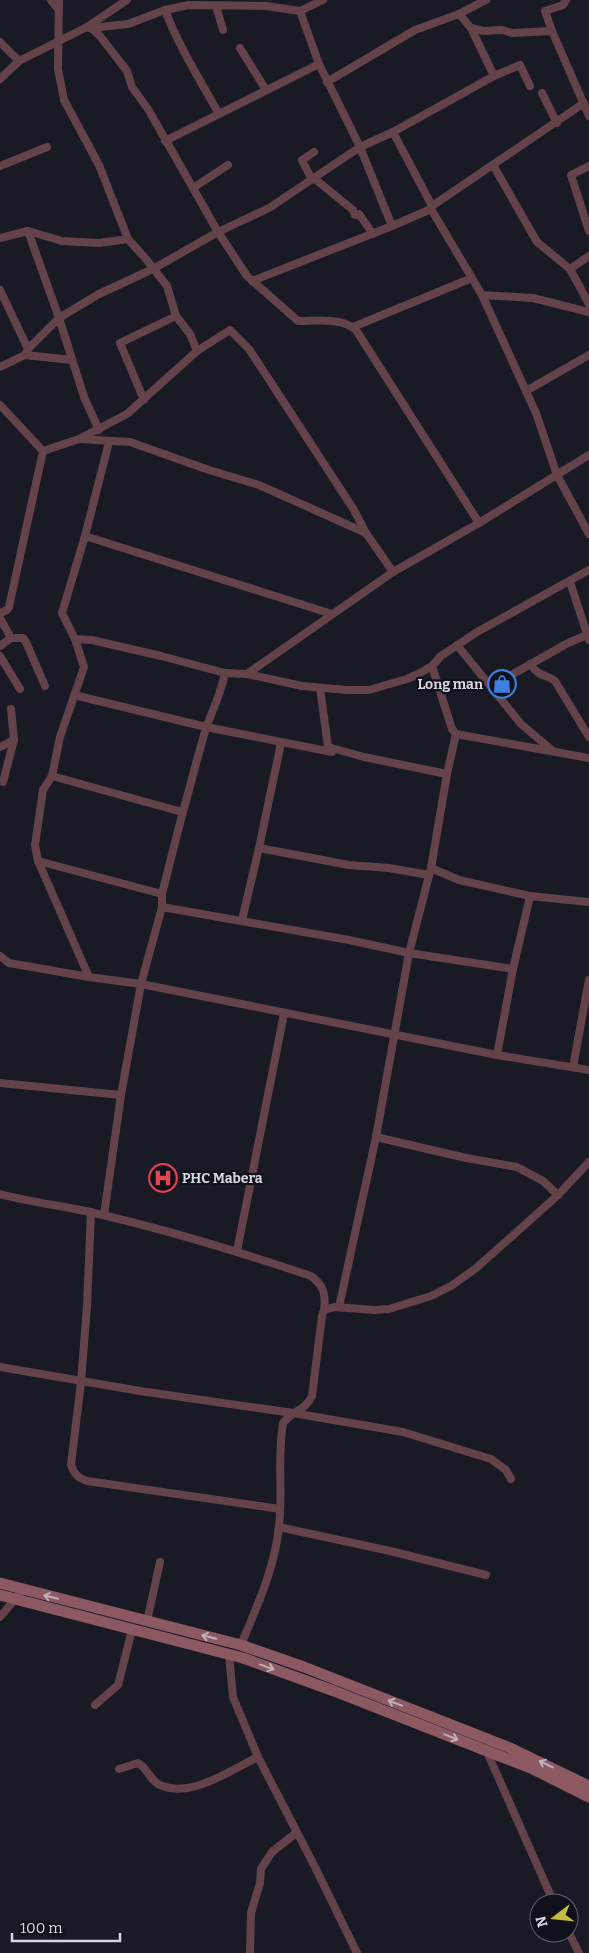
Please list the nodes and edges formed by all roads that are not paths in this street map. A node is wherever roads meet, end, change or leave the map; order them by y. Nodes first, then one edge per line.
1 (51, 0) edge
2 (59, 0) edge
3 (127, 0) edge
4 (323, 0) edge
5 (486, 0) edge
6 (566, 0) edge
7 (267, 3) edge
8 (216, 6) junction
9 (58, 9) junction
10 (166, 10) junction
11 (300, 11) junction
12 (460, 14) junction
13 (89, 27) junction
14 (471, 28) junction
15 (223, 30) dead end
16 (552, 31) junction
17 (59, 40) junction
18 (0, 42) edge
19 (240, 48) dead end
20 (19, 61) junction
21 (319, 64) junction
22 (494, 76) junction
23 (0, 79) edge
24 (327, 82) junction
25 (530, 86) dead end
26 (266, 90) junction
27 (542, 93) dead end
28 (584, 103) junction
29 (220, 114) junction
30 (589, 116) edge
31 (557, 123) junction
32 (393, 132) junction
33 (166, 141) junction
34 (47, 147) dead end
35 (360, 147) junction
36 (314, 152) dead end
37 (228, 165) dead end
38 (493, 165) junction
39 (0, 166) edge
40 (589, 166) edge
41 (313, 179) junction
42 (193, 188) junction
43 (432, 207) junction
44 (392, 226) junction
45 (589, 230) edge
46 (28, 232) junction
47 (218, 232) junction
48 (373, 234) junction
49 (0, 238) edge
50 (128, 239) junction
51 (589, 256) edge
52 (153, 269) junction
53 (570, 270) junction
54 (472, 278) junction
55 (252, 281) junction
56 (0, 290) edge
57 (482, 295) junction
58 (589, 304) edge
59 (589, 312) edge
60 (176, 316) junction
61 (59, 318) junction
62 (353, 327) junction
63 (197, 351) junction
64 (26, 352) junction
65 (589, 355) edge
66 (72, 360) junction
67 (0, 367) edge
68 (526, 392) junction
69 (144, 400) junction
70 (0, 406) edge
71 (99, 430) junction
72 (79, 440) junction
73 (109, 442) junction
74 (43, 451) junction
75 (589, 455) edge
76 (557, 475) junction
77 (479, 523) junction
78 (366, 533) junction
79 (589, 534) edge
80 (85, 536) junction
81 (589, 570) edge
82 (393, 572) junction
83 (570, 582) junction
84 (0, 614) edge
85 (332, 614) junction
86 (0, 618) edge
87 (588, 637) edge
88 (10, 638) junction
89 (74, 639) junction
90 (457, 645) junction
91 (0, 646) edge
92 (0, 656) edge
93 (530, 664) junction
94 (432, 666) junction
95 (225, 673) junction
96 (246, 674) junction
97 (45, 686) dead end
98 (492, 686) junction
99 (320, 688) junction
100 (20, 689) dead end
101 (74, 695) junction
102 (11, 709) dead end
103 (206, 727) junction
104 (456, 734) junction
105 (589, 737) edge
106 (14, 740) junction
107 (281, 743) junction
108 (0, 747) edge
109 (328, 747) junction
110 (553, 751) junction
111 (589, 758) edge
112 (447, 774) junction
113 (52, 776) junction
114 (3, 782) dead end
115 (182, 812) junction
116 (259, 848) junction
117 (38, 861) junction
118 (430, 871) junction
119 (162, 894) junction
120 (530, 896) junction
121 (589, 902) edge
122 (162, 907) junction
123 (242, 920) junction
124 (409, 953) junction
125 (0, 956) edge
126 (513, 969) junction
127 (89, 977) junction
128 (589, 980) edge
129 (141, 984) junction
130 (284, 1014) junction
131 (395, 1035) junction
132 (497, 1055) junction
133 (573, 1067) junction
134 (589, 1070) edge
135 (0, 1083) edge
136 (122, 1096) junction
137 (376, 1138) junction
138 (589, 1162) edge
139 (0, 1194) edge
140 (558, 1195) junction
141 (91, 1212) junction
142 (104, 1215) junction
143 (237, 1251) junction
144 (339, 1307) junction
145 (324, 1310) junction
146 (0, 1367) edge
147 (81, 1382) junction
148 (293, 1413) junction
149 (511, 1479) dead end
150 (280, 1509) junction
151 (279, 1527) junction
152 (160, 1562) dead end
153 (486, 1576) dead end
154 (0, 1584) edge
155 (19, 1594) junction
156 (0, 1595) edge
157 (0, 1617) edge
158 (147, 1621) junction
159 (132, 1630) junction
160 (242, 1646) junction
161 (228, 1655) junction
162 (95, 1705) dead end
163 (487, 1752) junction
164 (258, 1757) junction
165 (119, 1769) dead end
166 (589, 1786) edge
167 (589, 1796) edge
168 (296, 1832) junction
169 (550, 1893) edge
170 (250, 1953) edge
171 (357, 1953) edge

1 - 9 street
2 - 9 street
3 - 13 street
4 - 11 street
5 - 12 street
6 - 16 street
7 - 8 street
7 - 11 street
8 - 10 street
8 - 15 street
9 - 17 street
10 - 13 street
10 - 29 street
11 - 21 street
12 - 14 street
12 - 24 street
13 - 17 street
13 - 33 street
14 - 16 street
14 - 22 street
16 - 28 street
17 - 20 street
17 - 50 street
18 - 20 street
19 - 26 street
20 - 23 street
21 - 24 street
21 - 26 street
22 - 25 street
22 - 32 street
24 - 35 street
26 - 29 street
27 - 31 street
28 - 30 street
28 - 31 street
29 - 33 street
31 - 38 street
32 - 35 street
32 - 43 street
33 - 42 street
34 - 39 street
35 - 41 street
35 - 44 street
36 - 41 street
37 - 42 street
38 - 43 street
38 - 53 street
40 - 45 street
41 - 47 street
41 - 48 street
42 - 47 street
43 - 44 street
43 - 54 street
44 - 48 street
46 - 49 street
46 - 50 street
46 - 61 street
47 - 52 street
47 - 55 street
48 - 55 street
50 - 52 street
51 - 53 street
52 - 60 street
52 - 61 street
53 - 58 street
54 - 57 street
54 - 62 street
55 - 62 street
56 - 64 street
57 - 59 street
57 - 68 street
60 - 63 street
60 - 69 street
61 - 64 street
61 - 66 street
62 - 77 street
63 - 69 street
63 - 78 street
64 - 66 street
64 - 67 street
65 - 68 street
66 - 71 street
68 - 76 street
69 - 71 street
70 - 74 street
71 - 72 street
72 - 73 street
72 - 74 street
73 - 78 street
73 - 80 street
74 - 84 street
75 - 76 street
76 - 77 street
76 - 79 street
77 - 82 street
78 - 82 street
80 - 85 street
80 - 89 street
81 - 83 street
82 - 85 street
83 - 87 street
83 - 90 street
85 - 96 street
86 - 88 street
87 - 93 street
88 - 91 street
88 - 97 street
89 - 95 street
89 - 101 street
90 - 94 street
90 - 98 street
92 - 100 street
93 - 98 street
93 - 105 street
94 - 99 street
94 - 104 street
95 - 96 street
95 - 103 street
96 - 99 street
98 - 110 street
99 - 109 street
101 - 103 street
101 - 113 street
102 - 106 street
103 - 107 street
103 - 115 street
104 - 110 street
104 - 112 street
106 - 108 street
106 - 114 street
107 - 109 street
107 - 116 street
109 - 112 street
110 - 111 street
112 - 118 street
113 - 115 street
113 - 117 street
115 - 119 street
116 - 118 street
116 - 123 street
117 - 119 street
117 - 127 street
118 - 120 street
118 - 124 street
119 - 122 street
120 - 121 street
120 - 126 street
122 - 123 street
122 - 129 street
123 - 124 street
124 - 126 street
124 - 131 street
125 - 127 street
126 - 132 street
127 - 129 street
128 - 133 street
129 - 130 street
129 - 136 street
130 - 131 street
130 - 143 street
131 - 132 street
131 - 137 street
132 - 133 street
133 - 134 street
135 - 136 street
136 - 142 street
137 - 140 street
137 - 144 street
138 - 140 street
139 - 141 street
140 - 144 street
141 - 142 street
141 - 147 street
142 - 143 street
143 - 145 street
144 - 145 street
145 - 148 street
146 - 147 street
147 - 148 street
147 - 150 street
148 - 149 street
148 - 150 street
150 - 151 street
151 - 153 street
151 - 160 street
152 - 158 street
154 - 155 main road
155 - 156 main road
155 - 157 street
158 -> 155 main road
155 - 159 main road
160 -> 158 main road
159 - 161 main road
159 - 162 street
166 -> 160 main road
161 -> 163 main road
161 - 164 street
163 - 167 main road
163 - 169 street
164 - 165 street
164 - 168 street
168 - 170 street
168 - 171 street

